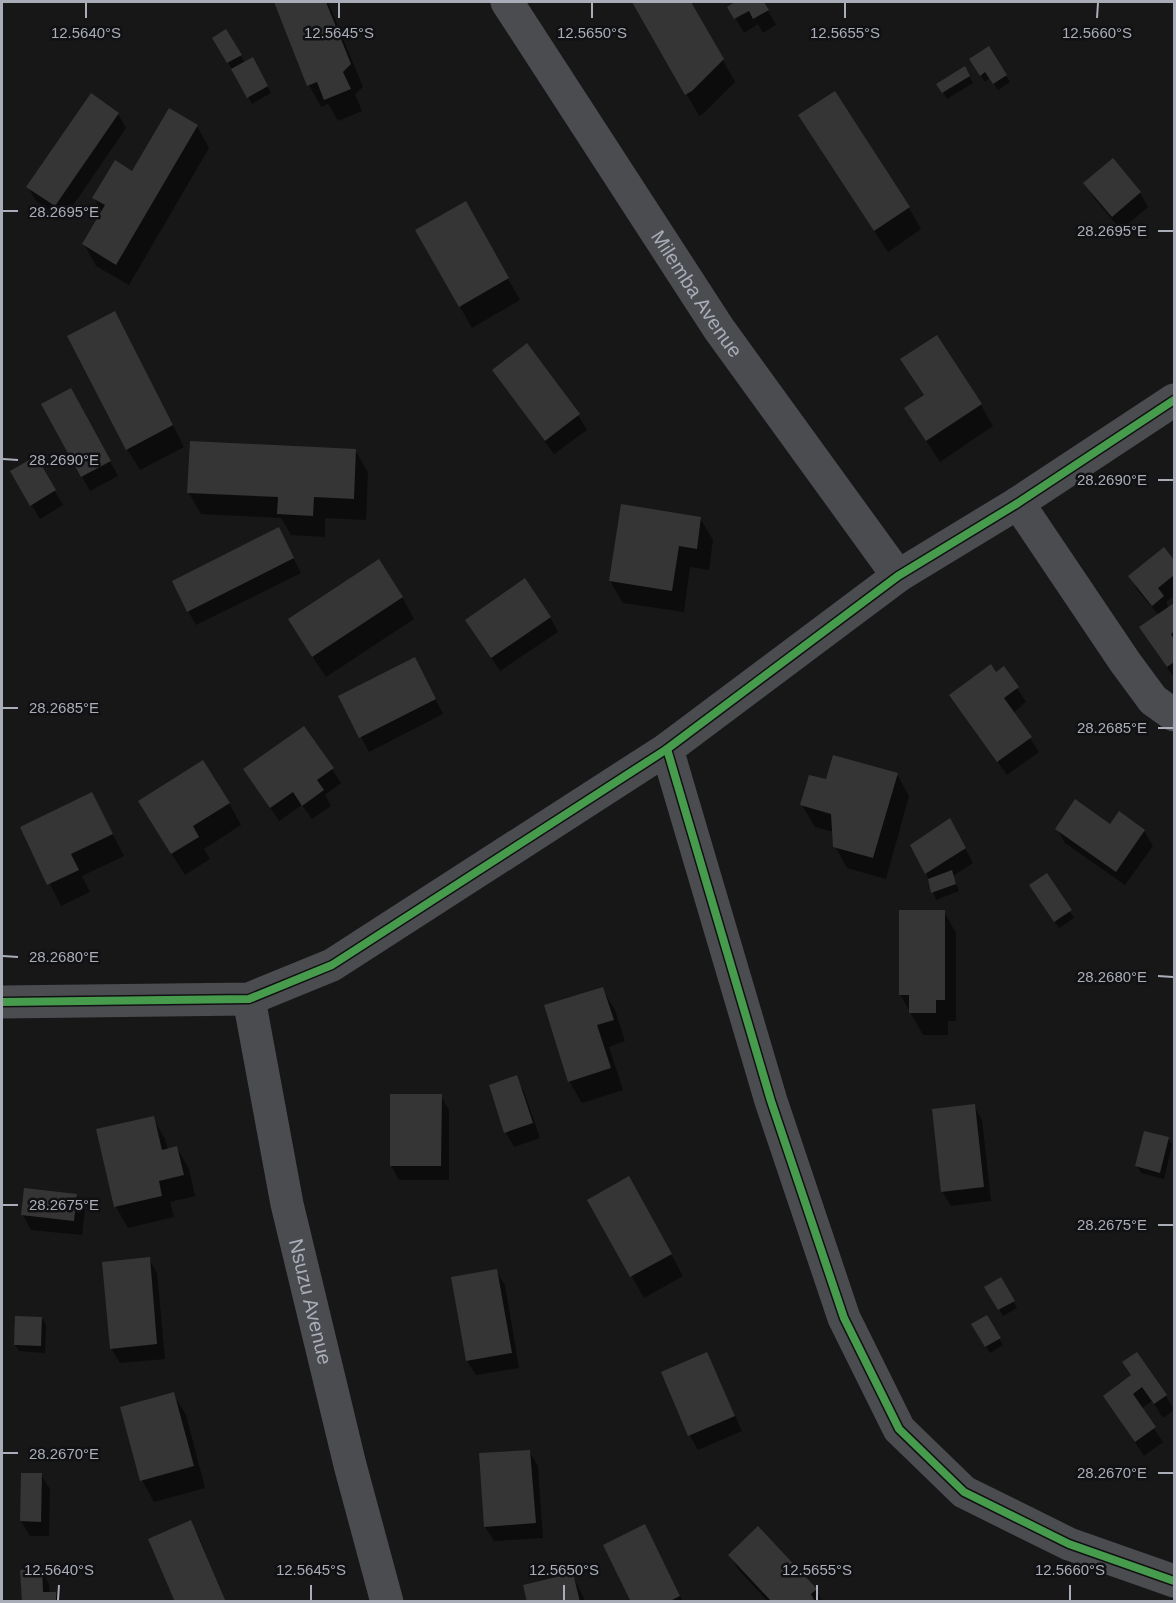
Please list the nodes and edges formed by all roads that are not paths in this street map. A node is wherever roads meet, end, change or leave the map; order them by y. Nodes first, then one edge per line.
1 (507, 2) edge
2 (1174, 400) edge
3 (1018, 503) junction
4 (898, 576) junction
5 (1174, 715) edge
6 (667, 749) junction
7 (249, 999) junction
8 (2, 1002) edge
9 (1174, 1581) edge
10 (387, 1602) edge

1 - 4 street, Milemba Avenue
2 - 3 street
3 - 4 street
3 - 5 street
4 - 6 street
6 - 7 street
6 - 9 street
7 - 8 street
7 - 10 street, Nsuzu Avenue

